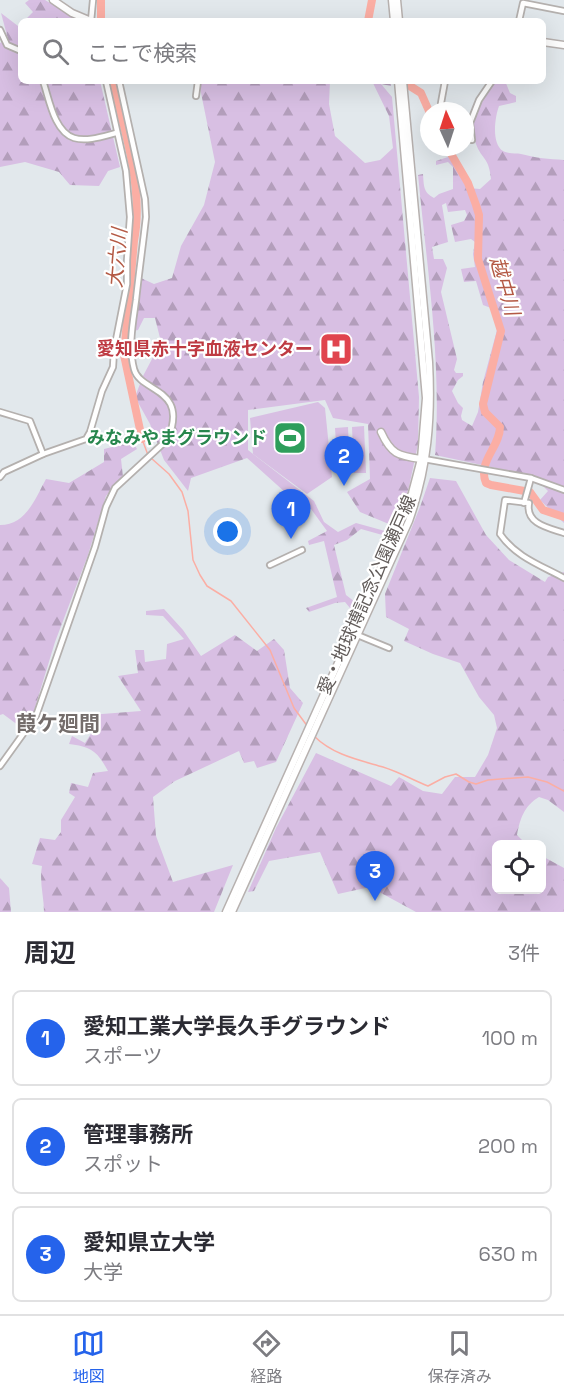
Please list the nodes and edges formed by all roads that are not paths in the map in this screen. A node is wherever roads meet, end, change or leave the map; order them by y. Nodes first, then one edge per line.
1 (53, 0) edge
2 (93, 0) edge
3 (392, 0) edge
4 (397, 0) edge
5 (564, 11) edge
6 (84, 18) edge
7 (91, 18) edge
8 (394, 18) edge
9 (399, 18) edge
10 (520, 18) edge
11 (0, 30) edge
12 (546, 42) edge
13 (564, 45) edge
14 (18, 50) edge
15 (44, 84) edge
16 (107, 84) edge
17 (120, 84) edge
18 (198, 84) edge
19 (399, 84) edge
20 (403, 84) edge
21 (444, 84) edge
22 (490, 84) edge
23 (402, 92) junction
24 (196, 96) dead end
25 (441, 102) edge
26 (474, 113) edge
27 (116, 133) junction
28 (0, 411) edge
29 (381, 432) dead end
30 (42, 454) junction
31 (424, 459) junction
32 (0, 477) edge
33 (530, 480) junction
34 (564, 490) edge
35 (524, 503) junction
36 (564, 533) edge
37 (302, 550) dead end
38 (270, 565) dead end
39 (564, 578) edge
40 (355, 634) junction
41 (389, 648) dead end
42 (308, 739) junction
43 (0, 766) edge
44 (226, 912) edge
45 (232, 912) edge

1 - 6 main road
2 - 7 street
3 - 8 main road
4 - 9 main road
5 - 10 street
11 - 14 street
12 - 13 main road
15 - 27 street
16 - 27 street
17 - 43 street
18 - 24 street
19 - 23 main road, 愛・地球博記念公園瀬戸線
20 - 23 main road, 愛・地球博記念公園瀬戸線
21 - 25 street
22 - 26 street
23 - 31 main road, 愛・地球博記念公園瀬戸線
27 - 30 street
28 - 30 street
29 - 31 main road
30 - 32 street
31 - 33 street
31 - 40 main road, 愛・地球博記念公園瀬戸線
33 - 34 street
33 - 35 street
35 - 36 street
35 - 39 street
37 - 38 street
40 - 41 street
40 - 42 main road, 愛・地球博記念公園瀬戸線
42 - 44 main road, 愛・地球博記念公園瀬戸線
42 - 45 main road, 愛・地球博記念公園瀬戸線

